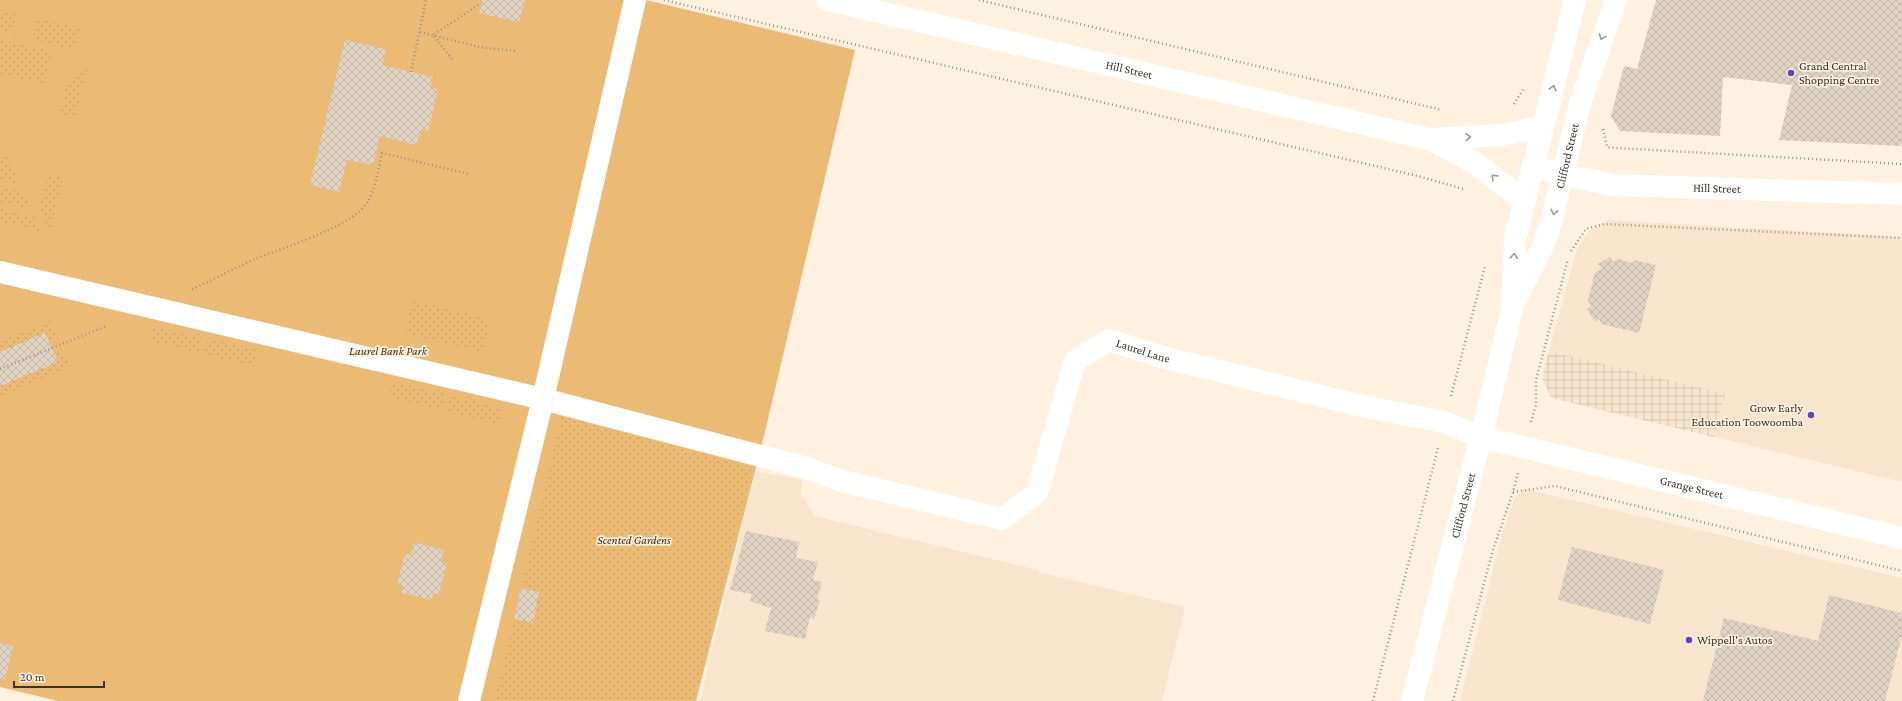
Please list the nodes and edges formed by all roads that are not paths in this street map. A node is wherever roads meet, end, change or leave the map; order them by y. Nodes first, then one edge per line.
1 (635, 0) edge
2 (828, 0) edge
3 (1575, 0) edge
4 (1616, 0) edge
5 (1543, 126) junction
6 (1429, 139) junction
7 (1533, 167) junction
8 (1563, 174) junction
9 (1902, 194) edge
10 (1525, 201) junction
11 (0, 272) edge
12 (1512, 309) junction
13 (543, 399) junction
14 (1481, 437) junction
15 (1902, 538) edge
16 (469, 701) edge
17 (1412, 701) edge

1 - 13 street
2 - 6 street, Hill Street
5 -> 3 street, Clifford Street
4 -> 8 street, Clifford Street
6 -> 5 street
5 - 7 street, Clifford Street
10 -> 6 street
7 - 8 street, Hill Street
7 - 10 street, Clifford Street
8 - 9 street, Hill Street
8 -> 12 street, Clifford Street
12 -> 10 street, Clifford Street
11 - 13 street, Laurel Lane
12 - 14 street, Clifford Street
13 - 14 street, Laurel Lane
13 - 16 street
14 - 15 street, Grange Street
14 - 17 street, Clifford Street

